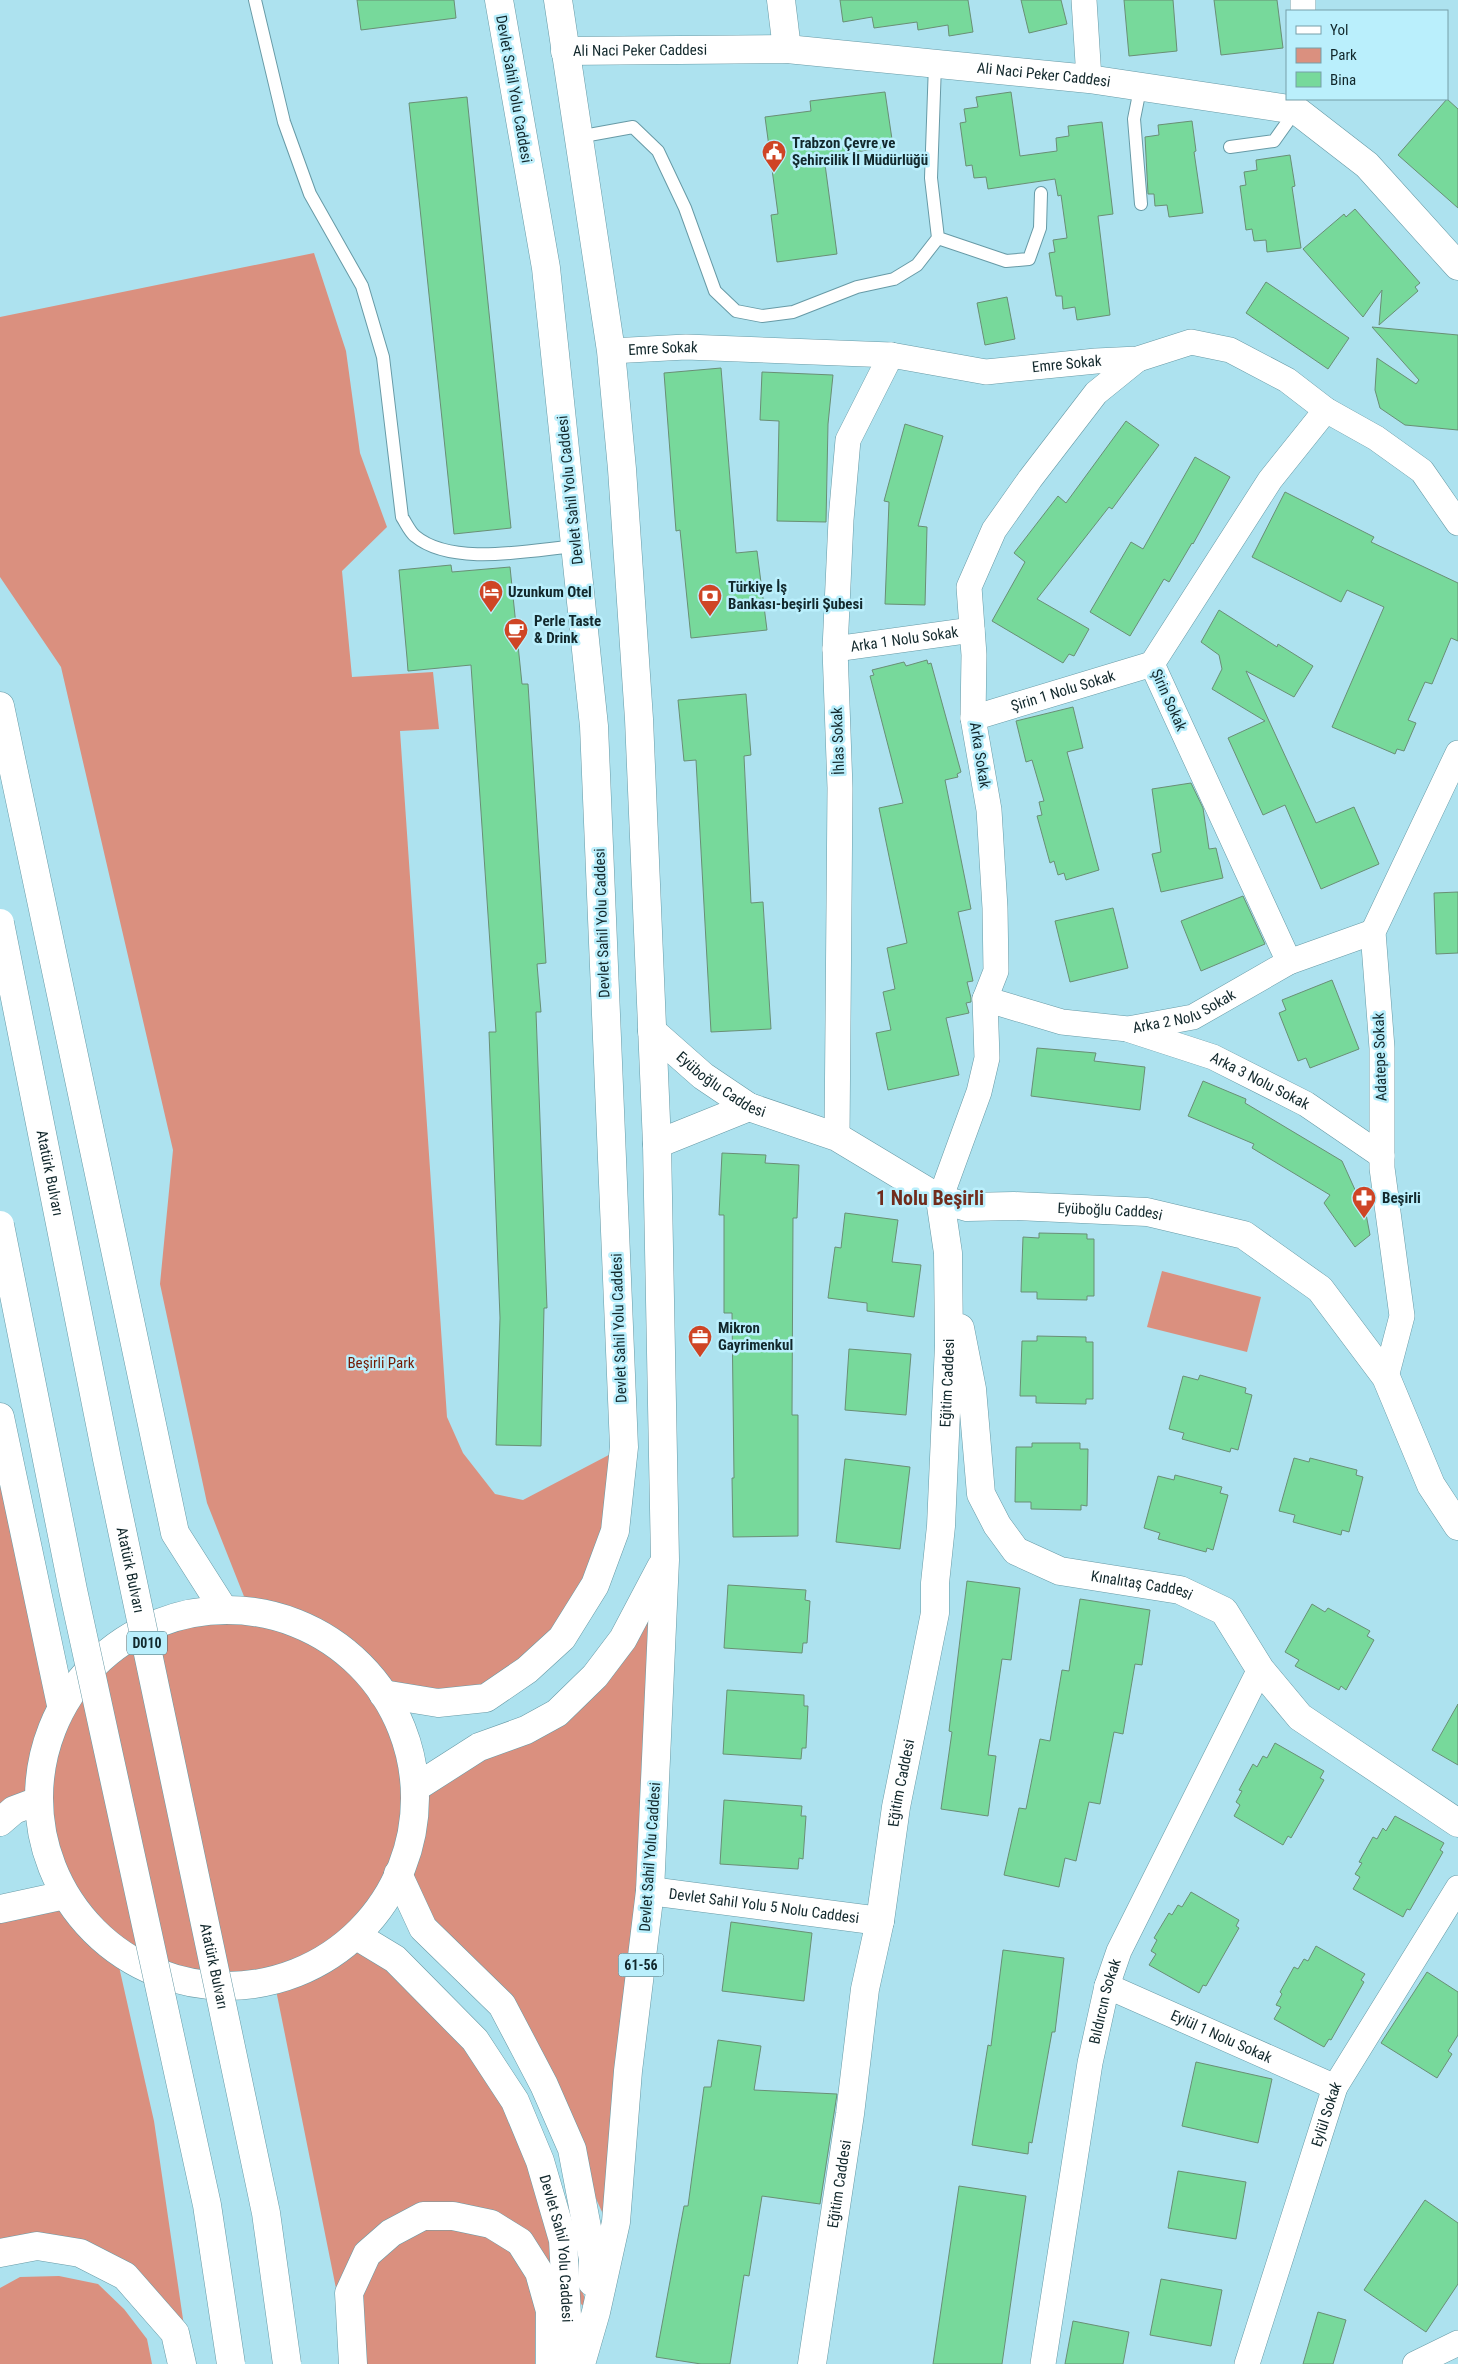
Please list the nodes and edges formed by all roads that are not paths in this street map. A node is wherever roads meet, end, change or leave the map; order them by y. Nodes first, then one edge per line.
1 (255, 0) edge
2 (499, 0) edge
3 (558, 0) edge
4 (780, 0) edge
5 (1084, 0) edge
6 (787, 49) junction
7 (565, 51) junction
8 (935, 71) junction
9 (1089, 79) junction
10 (1140, 89) junction
11 (1297, 105) edge
12 (578, 137) junction
13 (1230, 147) dead end
14 (1041, 193) dead end
15 (1141, 204) dead end
16 (938, 238) junction
17 (1458, 266) edge
18 (611, 351) junction
19 (891, 355) junction
20 (1138, 359) junction
21 (1326, 410) junction
22 (1458, 524) edge
23 (576, 546) junction
24 (972, 630) junction
25 (835, 649) junction
26 (1152, 664) junction
27 (0, 706) edge
28 (973, 718) junction
29 (1458, 753) edge
30 (0, 923) edge
31 (1374, 932) junction
32 (1289, 962) junction
33 (985, 999) junction
34 (1128, 1030) junction
35 (652, 1032) junction
36 (749, 1107) junction
37 (837, 1137) junction
38 (657, 1144) junction
39 (1382, 1156) junction
40 (940, 1200) junction
41 (0, 1225) edge
42 (949, 1288) junction
43 (1386, 1377) junction
44 (0, 1416) edge
45 (1458, 1526) edge
46 (664, 1560) junction
47 (224, 1610) junction
48 (1260, 1669) junction
49 (383, 1694) junction
50 (62, 1705) junction
51 (418, 1786) junction
52 (38, 1801) junction
53 (0, 1822) edge
54 (1458, 1823) edge
55 (398, 1874) junction
56 (1458, 1888) edge
57 (650, 1891) junction
58 (65, 1895) junction
59 (0, 1909) edge
60 (880, 1921) junction
61 (357, 1936) junction
62 (1107, 1986) junction
63 (1335, 2087) junction
64 (0, 2253) edge
65 (1458, 2343) edge
66 (577, 2362) edge
67 (182, 2364) edge
68 (231, 2364) edge
69 (287, 2364) edge
70 (353, 2364) edge
71 (550, 2364) edge
72 (812, 2364) edge
73 (1042, 2364) edge
74 (1247, 2364) edge
75 (1415, 2364) edge

1 - 23 lane
2 - 23 main road, Devlet Sahil Yolu Caddesi
3 - 7 main road, Devlet Sahil Yolu Caddesi
4 - 6 main road
5 - 9 street
6 - 7 main road, Ali Naci Peker Caddesi
6 - 8 main road, Ali Naci Peker Caddesi
7 - 12 main road, Devlet Sahil Yolu Caddesi
8 - 9 main road, Ali Naci Peker Caddesi
8 - 16 lane
9 - 10 main road, Ali Naci Peker Caddesi
10 - 11 main road, Ali Naci Peker Caddesi
10 - 15 lane
11 - 13 lane
11 - 17 main road
12 - 16 lane
12 - 18 main road, Devlet Sahil Yolu Caddesi
14 - 16 lane
18 - 19 street, Emre Sokak
18 - 35 main road, Devlet Sahil Yolu Caddesi
19 - 20 street, Emre Sokak
19 - 25 street, İhlas Sokak
20 - 21 street, Emre Sokak
20 - 24 street, Arka Sokak
21 - 22 street, Emre Sokak
21 - 26 street, Şirin Sokak
23 - 49 main road, Devlet Sahil Yolu Caddesi
24 - 25 street, Arka 1 Nolu Sokak
24 - 28 street, Arka Sokak
25 - 37 street, İhlas Sokak
26 - 28 street, Şirin 1 Nolu Sokak
26 - 32 street, Şirin Sokak
27 - 47 main road
28 - 33 street, Arka Sokak
29 - 31 street, Adatepe Sokak
30 - 69 main road, Atatürk Bulvarı / D010, bridge
31 - 32 street, Arka 2 Nolu Sokak
31 - 39 street, Adatepe Sokak
32 - 34 street, Arka 2 Nolu Sokak
33 - 34 street, Arka 2 Nolu Sokak
33 - 40 street, Arka Sokak
34 - 39 street, Arka 3 Nolu Sokak
35 - 36 main road, Eyüboğlu Caddesi
35 - 38 main road, Devlet Sahil Yolu Caddesi
36 - 37 main road, Eyüboğlu Caddesi
36 - 38 main road
37 - 40 main road, Eyüboğlu Caddesi
38 - 46 main road, Devlet Sahil Yolu Caddesi
39 - 43 street, Adatepe Sokak
40 - 42 main road, Eğitim Caddesi
40 - 43 main road, Eyüboğlu Caddesi
41 - 68 main road, bridge
42 - 48 main road, Kınalıtaş Caddesi
42 - 60 main road, Eğitim Caddesi
43 - 45 main road, Eyüboğlu Caddesi
44 - 50 main road
46 - 51 main road, Devlet Sahil Yolu Caddesi
46 - 57 main road, Devlet Sahil Yolu Caddesi / 61-56
47 - 49 main road
47 - 50 main road
48 - 54 main road, Kınalıtaş Caddesi
48 - 62 street, Bıldırcın Sokak
49 - 51 main road
50 - 52 main road
51 - 55 main road
52 - 53 main road
52 - 58 main road
55 - 61 main road
55 - 66 main road, Devlet Sahil Yolu Caddesi
56 - 63 street, Eylül Sokak
57 - 60 main road, Devlet Sahil Yolu 5 Nolu Caddesi
57 - 66 main road, Devlet Sahil Yolu Caddesi / 61-56
58 - 59 main road
58 - 61 main road
60 - 72 main road, Eğitim Caddesi
61 - 66 main road, Devlet Sahil Yolu Caddesi
62 - 63 street, Eylül 1 Nolu Sokak
62 - 73 street, Bıldırcın Sokak
63 - 74 street, Eylül Sokak
64 - 67 main road
65 - 75 street
70 - 71 main road

